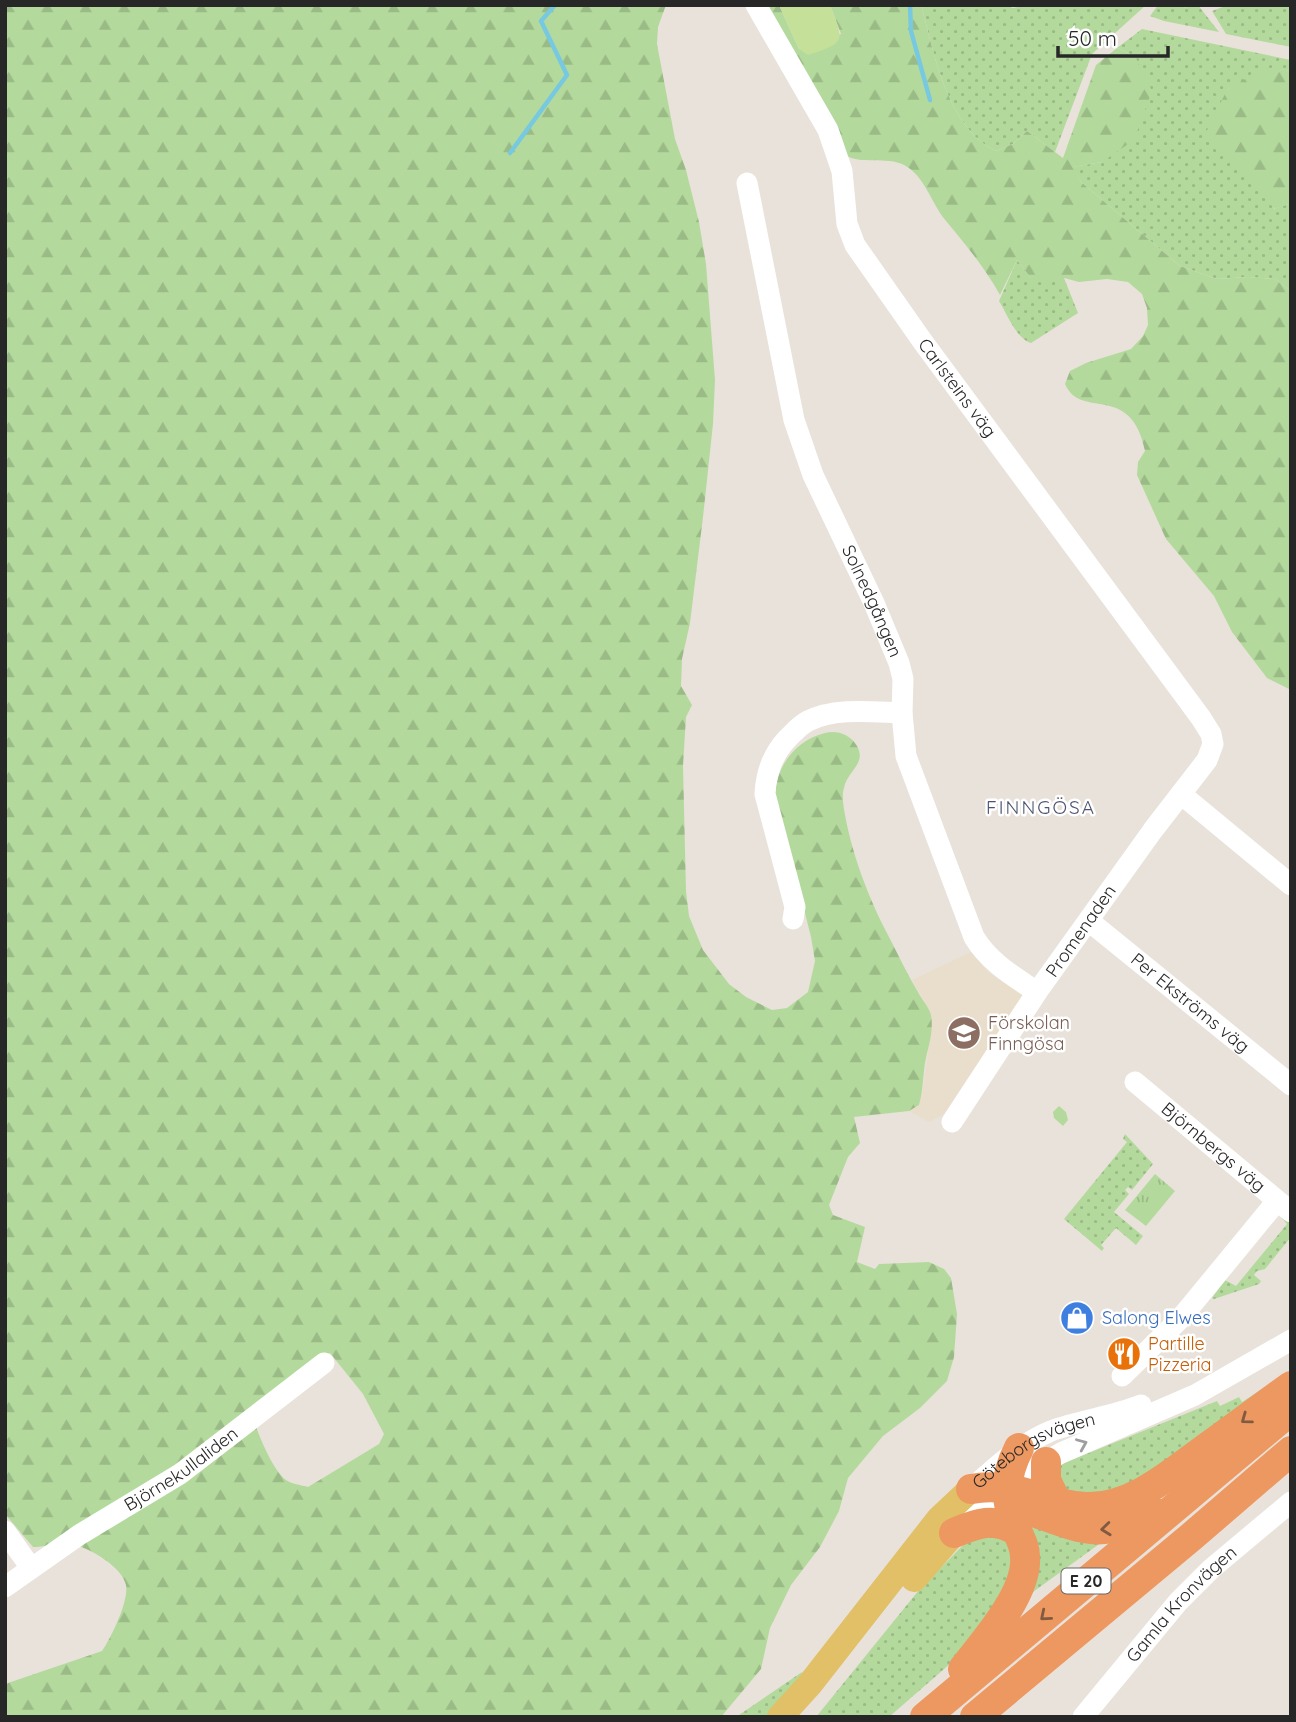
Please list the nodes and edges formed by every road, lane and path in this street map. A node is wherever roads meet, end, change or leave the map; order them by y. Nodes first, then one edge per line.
1 (756, 5) edge
2 (747, 183) dead end
3 (902, 713) junction
4 (1213, 744) joint
5 (1181, 794) junction
6 (1291, 885) edge
7 (793, 919) dead end
8 (1089, 921) junction
9 (1037, 992) junction
10 (1135, 1082) dead end
11 (1291, 1085) edge
12 (953, 1122) dead end
13 (1284, 1206) edge
14 (1291, 1327) edge
15 (1291, 1340) edge
16 (324, 1363) dead end
17 (1122, 1376) dead end
18 (1291, 1386) edge
19 (1291, 1410) edge
20 (1248, 1446) junction
21 (1019, 1448) joint
22 (1291, 1452) edge
23 (1046, 1462) junction
24 (1056, 1501) junction
25 (999, 1502) junction
26 (1291, 1502) edge
27 (5, 1531) edge
28 (954, 1533) junction
29 (31, 1568) junction
30 (5, 1587) edge
31 (780, 1717) edge
32 (804, 1717) edge
33 (923, 1717) edge
34 (975, 1717) edge
35 (997, 1717) edge
36 (1083, 1717) edge

1 - 4 street, Carlsteins väg
2 - 3 street, Solnedgången
3 - 7 street
3 - 9 street, Solnedgången
4 - 5 street, Promenaden
5 - 6 street
5 - 8 street, Promenaden
8 - 9 street, Promenaden
8 - 11 street, Per Ekströms väg
9 - 12 street, Promenaden
10 - 13 street, Björnbergs väg
13 - 17 street
14 - 21 street, Göteborgsvägen
23 -> 15 street, Göteborgsvägen
16 - 29 street, Björnekullaliden
18 -> 24 highway
19 - 20 highway, E 20
20 -> 25 highway
20 -> 33 highway, E 20
21 - 25 highway
22 - 34 highway, E 20
22 - 35 highway
23 - 24 highway
23 - 25 street, Göteborgsvägen
24 - 25 highway
25 - 28 street, Göteborgsvägen
25 - 28 highway
25 - 31 main road, Göteborgsvägen
25 - 33 highway
26 - 36 street, Gamla Kronvägen
27 - 29 street
28 - 32 main road, Göteborgsvägen
29 - 30 street, Björnekullaliden

